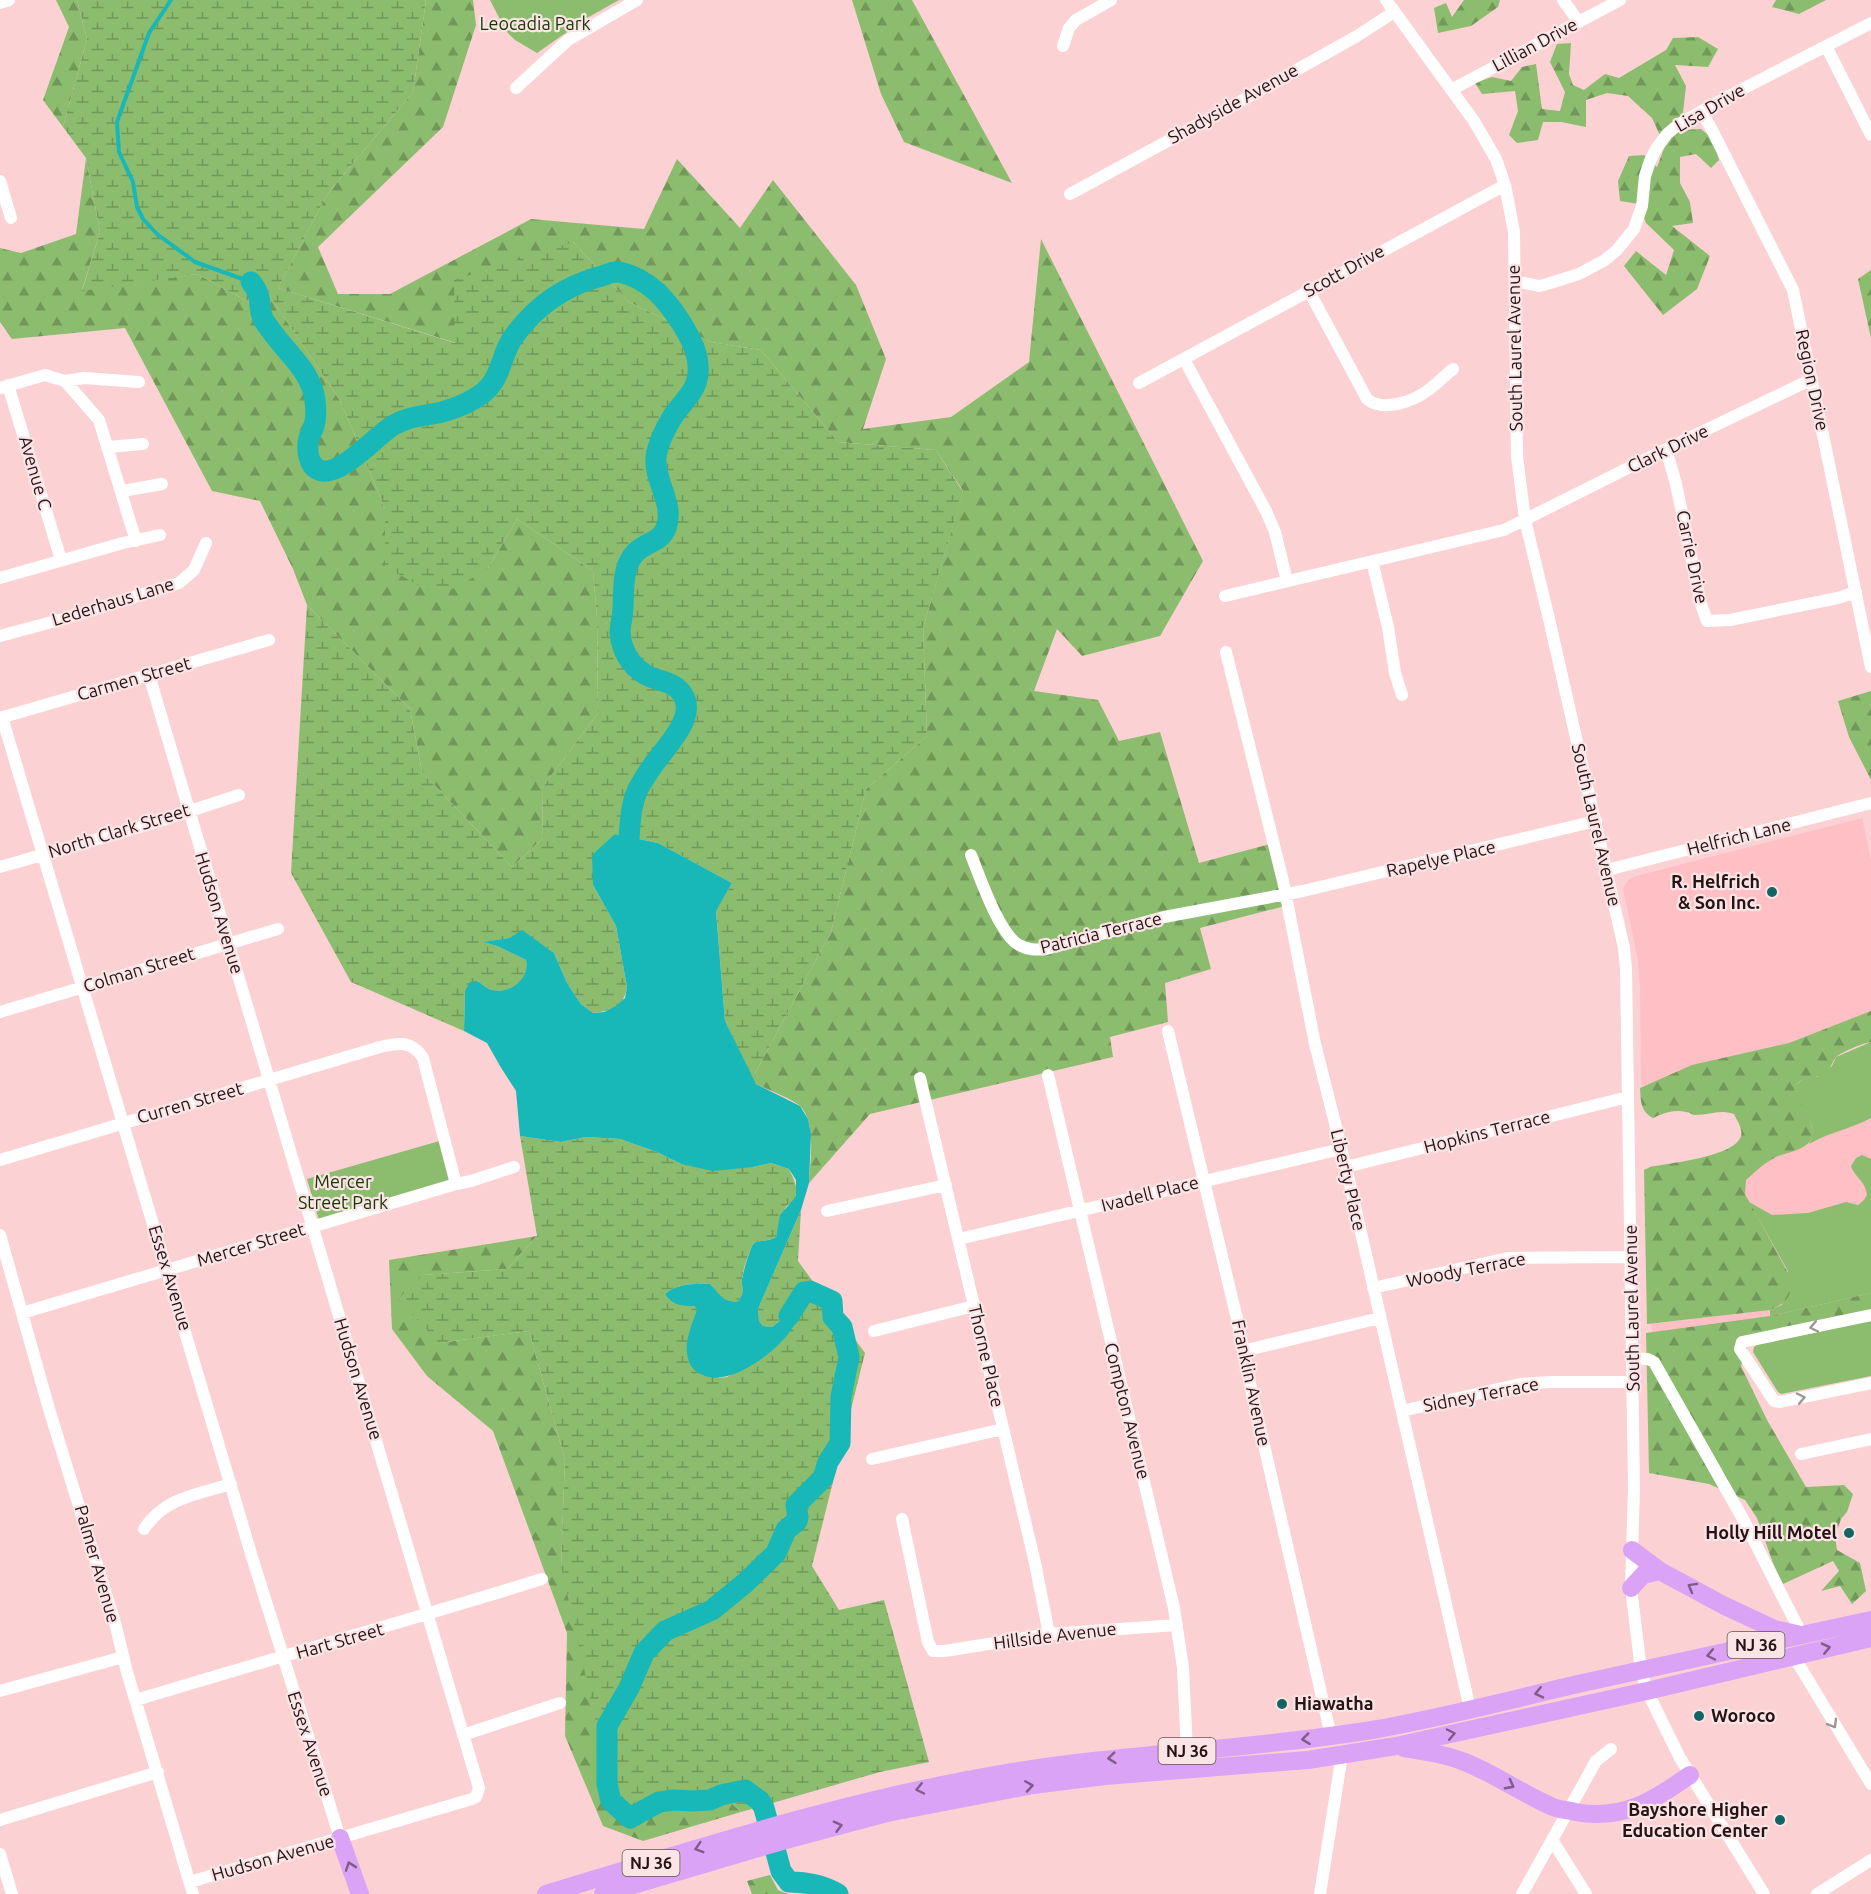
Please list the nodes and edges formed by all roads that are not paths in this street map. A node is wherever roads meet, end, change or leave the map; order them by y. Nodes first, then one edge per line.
1 (9, 0) edge
2 (637, 0) edge
3 (1111, 0) edge
4 (1386, 0) edge
5 (1563, 0) edge
6 (1620, 0) edge
7 (0, 3) edge
8 (1394, 12) junction
9 (1578, 21) junction
10 (1871, 23) edge
11 (1063, 46) dead end
12 (1826, 46) junction
13 (516, 88) dead end
14 (1451, 90) junction
15 (1701, 112) junction
16 (1871, 135) edge
17 (0, 181) edge
18 (1505, 185) junction
19 (1070, 194) dead end
20 (11, 218) dead end
21 (1515, 281) junction
22 (1309, 291) junction
23 (1184, 359) junction
24 (1453, 369) dead end
25 (1812, 379) junction
26 (65, 381) junction
27 (139, 382) dead end
28 (1138, 383) dead end
29 (4, 387) edge
30 (143, 444) dead end
31 (108, 447) junction
32 (1666, 449) junction
33 (162, 484) dead end
34 (122, 491) junction
35 (1525, 520) junction
36 (160, 535) dead end
37 (136, 541) junction
38 (206, 543) dead end
39 (61, 560) junction
40 (1372, 561) junction
41 (0, 578) edge
42 (1287, 581) junction
43 (1856, 592) junction
44 (1225, 596) dead end
45 (0, 636) edge
46 (268, 640) dead end
47 (1226, 652) dead end
48 (1871, 667) edge
49 (148, 675) junction
50 (1402, 695) dead end
51 (1, 718) edge
52 (238, 795) dead end
53 (1871, 803) edge
54 (189, 811) junction
55 (1596, 822) junction
56 (44, 854) junction
57 (971, 855) dead end
58 (0, 867) edge
59 (1607, 870) junction
60 (1285, 894) junction
61 (278, 928) dead end
62 (228, 944) junction
63 (83, 987) junction
64 (0, 1012) edge
65 (1168, 1031) dead end
66 (1048, 1075) dead end
67 (921, 1078) dead end
68 (268, 1080) junction
69 (1629, 1097) junction
70 (124, 1122) junction
71 (1341, 1149) junction
72 (0, 1160) edge
73 (514, 1167) dead end
74 (1346, 1167) junction
75 (1204, 1181) junction
76 (456, 1184) junction
77 (946, 1185) junction
78 (827, 1211) dead end
79 (1080, 1211) junction
80 (312, 1226) junction
81 (0, 1235) edge
82 (959, 1239) junction
83 (1631, 1257) junction
84 (167, 1270) junction
85 (1373, 1288) junction
86 (974, 1306) junction
87 (22, 1312) junction
88 (1871, 1315) edge
89 (1380, 1318) junction
90 (873, 1331) dead end
91 (1243, 1351) junction
92 (1632, 1358) junction
93 (1632, 1382) junction
94 (1871, 1383) edge
95 (1402, 1411) junction
96 (1003, 1429) junction
97 (1871, 1439) edge
98 (1801, 1454) dead end
99 (872, 1459) dead end
100 (231, 1484) junction
101 (902, 1519) dead end
102 (144, 1529) dead end
103 (1632, 1550) junction
104 (1660, 1571) junction
105 (542, 1579) dead end
106 (1630, 1588) junction
107 (428, 1615) junction
108 (1871, 1620) edge
109 (1177, 1624) junction
110 (1049, 1634) junction
111 (1802, 1635) junction
112 (1871, 1638) edge
113 (1793, 1655) junction
114 (123, 1657) junction
115 (283, 1657) junction
116 (1641, 1670) junction
117 (0, 1691) edge
118 (1647, 1691) junction
119 (136, 1700) junction
120 (560, 1703) dead end
121 (1470, 1709) junction
122 (464, 1735) junction
123 (1331, 1736) junction
124 (1396, 1746) junction
125 (1611, 1749) dead end
126 (1187, 1751) junction
127 (1342, 1755) junction
128 (158, 1772) junction
129 (1690, 1775) junction
130 (1871, 1784) edge
131 (1568, 1810) junction
132 (0, 1820) edge
133 (781, 1833) junction
134 (340, 1838) junction
135 (757, 1840) junction
136 (1552, 1840) junction
137 (0, 1854) edge
138 (1871, 1860) edge
139 (191, 1888) edge
140 (12, 1894) edge
141 (360, 1894) edge
142 (546, 1894) edge
143 (603, 1894) edge
144 (1320, 1894) edge
145 (1522, 1894) edge
146 (1586, 1894) edge
147 (1764, 1894) edge
148 (1817, 1894) edge

1 - 7 street
2 - 13 street
3 - 11 street
4 - 8 street, South Laurel Avenue
5 - 9 street
6 - 9 street, Lillian Drive
8 - 14 street, South Laurel Avenue
8 - 19 street, Shadyside Avenue
9 - 14 street, Lillian Drive
10 - 12 street, Lisa Drive
12 - 15 street, Lisa Drive
12 - 16 street
14 - 18 street, South Laurel Avenue
15 - 21 street, Lisa Drive
15 - 25 street, Region Drive
17 - 20 street
18 - 21 street, South Laurel Avenue
18 - 22 street, Scott Drive
21 - 35 street, South Laurel Avenue
22 - 23 street, Scott Drive
22 - 24 street
23 - 28 street, Scott Drive
23 - 42 street
25 - 32 street, Clark Drive
25 - 43 street, Region Drive
26 - 27 street
26 - 29 street
26 - 31 street
29 - 39 street, Avenue C
30 - 31 street
31 - 34 street
32 - 35 street, Clark Drive
32 - 43 street, Carrie Drive
33 - 34 street
34 - 37 street
35 - 40 street
35 - 55 street, South Laurel Avenue
36 - 37 street
37 - 39 street
38 - 45 street, Lederhaus Lane
39 - 41 street
40 - 42 street
40 - 50 street
42 - 44 street
43 - 48 street, Region Drive
46 - 49 street, Carmen Street
47 - 60 street, Liberty Place
49 - 51 street, Carmen Street
49 - 54 street, Hudson Avenue
51 - 56 street, Essex Avenue
52 - 54 street, North Clark Street
53 - 59 street, Helfrich Lane
54 - 56 street, North Clark Street
54 - 62 street, Hudson Avenue
55 - 59 street, South Laurel Avenue
55 - 60 street, Rapelye Place
56 - 58 street, North Clark Street
56 - 63 street, Essex Avenue
57 - 60 street, Patricia Terrace
59 - 69 street, South Laurel Avenue
60 - 71 street, Liberty Place
61 - 62 street, Colman Street
62 - 63 street, Colman Street
62 - 68 street, Hudson Avenue
63 - 64 street, Colman Street
63 - 70 street, Essex Avenue
65 - 75 street, Franklin Avenue
66 - 79 street, Compton Avenue
67 - 77 street, Thorne Place
68 - 70 street, Curren Street
68 - 76 street, Curren Street
68 - 80 street, Hudson Avenue
69 - 74 street, Hopkins Terrace
69 - 83 street, South Laurel Avenue
70 - 72 street, Curren Street
70 - 84 street, Essex Avenue
71 - 74 street, Liberty Place
71 - 75 street, Ivadell Place
73 - 76 street, Mercer Street
74 - 85 street, Liberty Place
75 - 79 street, Ivadell Place
75 - 91 street, Franklin Avenue
76 - 80 street, Mercer Street
77 - 78 street
77 - 82 street, Thorne Place
79 - 82 street, Ivadell Place
79 - 109 street, Compton Avenue
80 - 84 street, Mercer Street
80 - 107 street, Hudson Avenue
81 - 87 street, Palmer Avenue
82 - 86 street, Thorne Place
83 - 85 street, Woody Terrace
83 - 92 street, South Laurel Avenue
84 - 87 street, Mercer Street
84 - 100 street, Essex Avenue
85 - 89 street, Liberty Place
86 - 90 street
86 - 96 street, Thorne Place
87 - 114 street, Palmer Avenue
88 -> 94 street
89 - 91 street
89 - 95 street, Liberty Place
91 - 123 street, Franklin Avenue
92 - 93 street, South Laurel Avenue
92 - 111 street
93 - 95 street, Sidney Terrace
93 - 103 street, South Laurel Avenue
95 - 121 street, Liberty Place
96 - 99 street
96 - 110 street, Thorne Place
97 - 98 street
100 - 102 street
100 - 115 street, Essex Avenue
101 - 110 street, Hillside Avenue
103 - 104 highway
103 - 106 street, South Laurel Avenue
104 - 106 highway
111 -> 104 highway
105 - 107 street, Hart Street
106 - 116 street, South Laurel Avenue
107 - 115 street, Hart Street
107 - 122 street, Hudson Avenue
108 - 111 highway, NJ 36
109 - 110 street, Hillside Avenue
109 - 126 street, Compton Avenue
111 -> 116 highway, NJ 36
113 -> 112 highway, NJ 36
113 - 118 highway, NJ 36
113 -> 130 street
114 - 117 street
114 - 119 street, Palmer Avenue
115 - 119 street, Hart Street
115 - 134 street, Essex Avenue
116 - 118 street, South Laurel Avenue
116 -> 121 highway, NJ 36
124 -> 118 highway, NJ 36
118 - 129 street, South Laurel Avenue
119 - 128 street, Palmer Avenue
120 - 122 street
121 - 123 highway, NJ 36
122 - 134 street, Hudson Avenue
123 -> 126 highway, NJ 36
124 - 127 highway, NJ 36
124 -> 131 highway
125 - 131 street
126 -> 133 highway, NJ 36
133 -> 127 highway, NJ 36
127 - 144 street
128 - 132 street
128 - 139 street, Palmer Avenue
129 - 131 highway
129 - 147 street, South Laurel Avenue
131 - 136 street
133 - 135 highway, NJ 36
134 - 139 street, Hudson Avenue
141 -> 134 highway
135 -> 142 highway, NJ 36
135 - 143 highway, NJ 36
136 - 145 street
136 - 146 street
137 - 140 street
138 - 148 street

